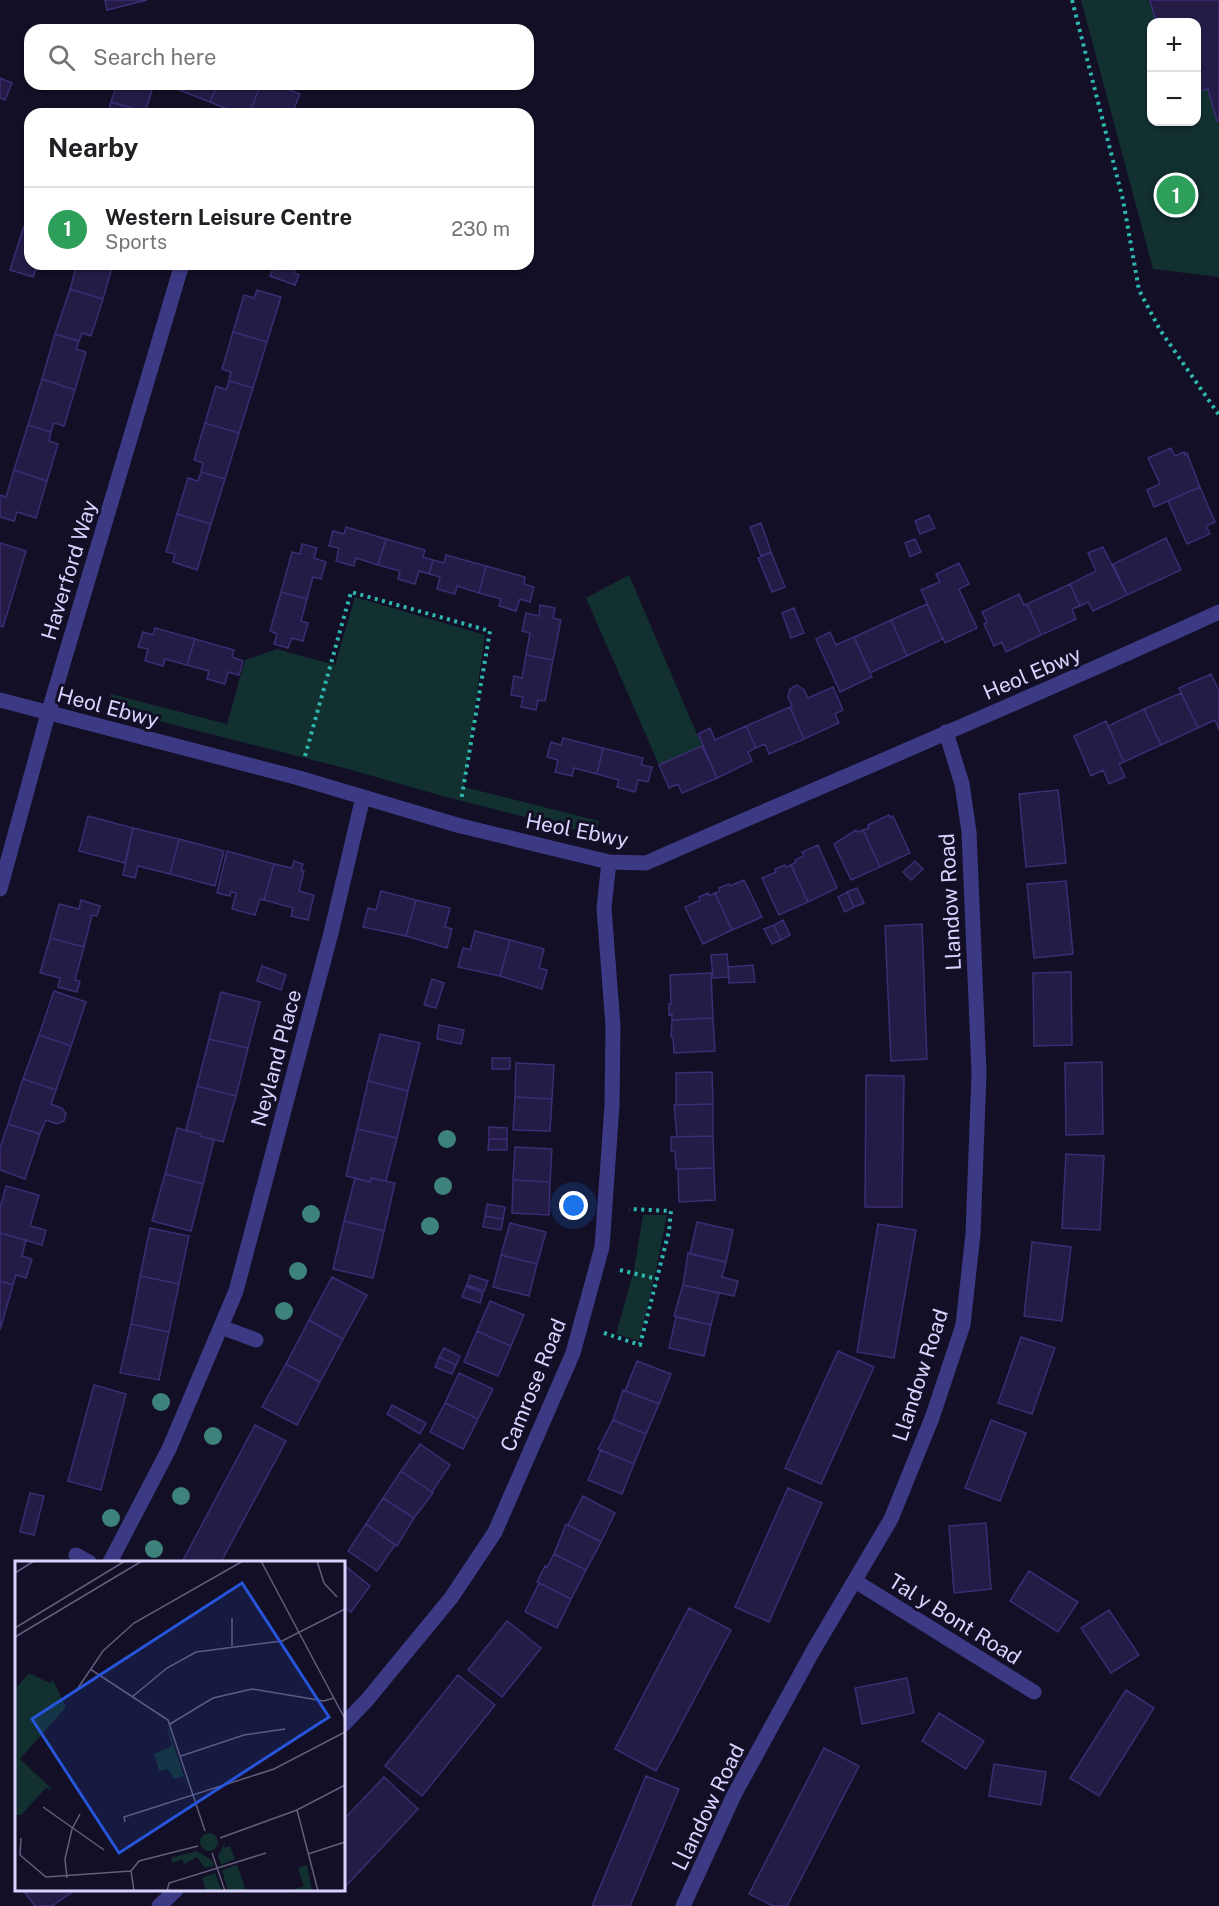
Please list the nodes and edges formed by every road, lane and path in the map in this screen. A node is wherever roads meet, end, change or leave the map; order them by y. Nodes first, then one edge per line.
1 (1072, 0) edge
2 (180, 270) edge
3 (1219, 415) edge
4 (1219, 612) edge
5 (0, 700) edge
6 (48, 714) junction
7 (945, 732) junction
8 (299, 778) junction
9 (363, 797) junction
10 (458, 825) junction
11 (609, 862) junction
12 (0, 889) edge
13 (605, 1208) junction
14 (597, 1265) junction
15 (657, 1278) junction
16 (581, 1325) junction
17 (221, 1326) junction
18 (256, 1340) dead end
19 (111, 1561) edge
20 (855, 1581) junction
21 (1034, 1692) dead end
22 (345, 1723) edge
23 (175, 1891) edge
24 (159, 1906) edge
25 (682, 1906) edge

1 - 3 path
2 - 6 street, Haverford Way
4 - 7 street, Heol Ebwy
5 - 6 street, Heol Ebwy
6 - 8 street, Heol Ebwy
6 - 12 street, Haverford Way
7 - 11 street, Heol Ebwy
7 - 20 street, Llandow Road
8 - 9 street, Heol Ebwy
8 - 10 path
9 - 10 street, Heol Ebwy
9 - 17 street, Neyland Place
10 - 11 street, Heol Ebwy
11 - 13 street, Camrose Road
13 - 14 street, Camrose Road
13 - 15 path
14 - 15 path
14 - 16 street, Camrose Road
15 - 16 path
16 - 22 street, Camrose Road
17 - 18 street
17 - 19 street, Neyland Place
20 - 21 street, Tal y Bont Road
20 - 25 street, Llandow Road
23 - 24 street

